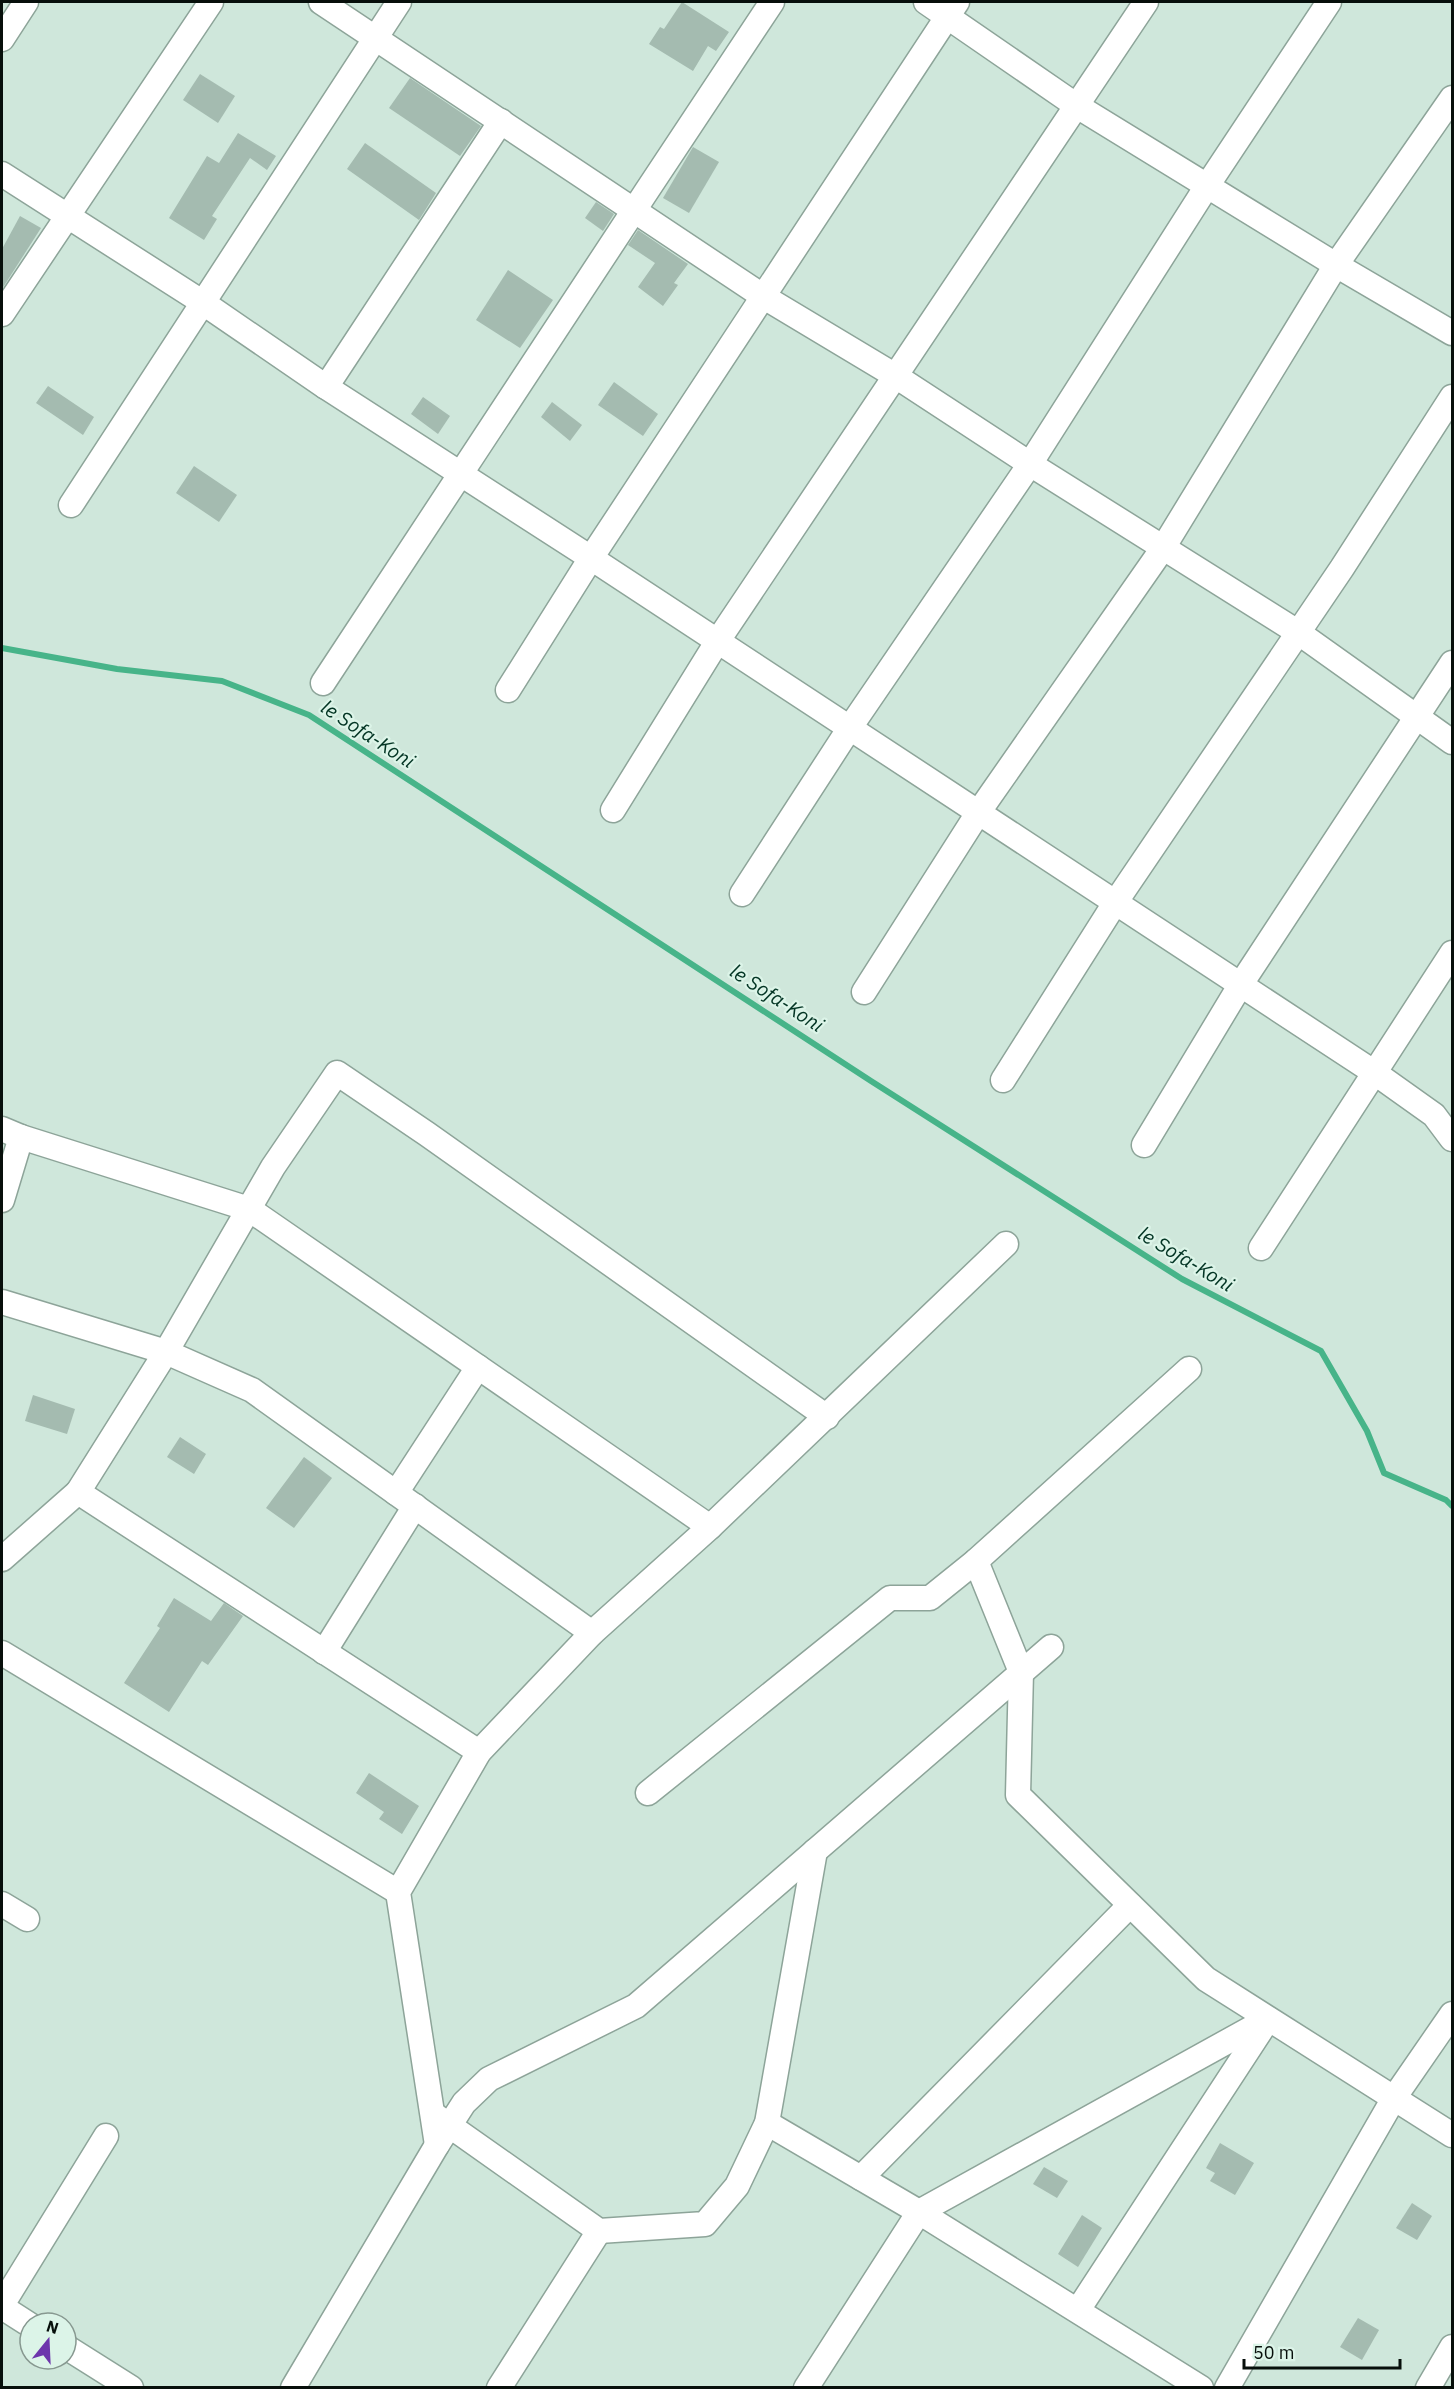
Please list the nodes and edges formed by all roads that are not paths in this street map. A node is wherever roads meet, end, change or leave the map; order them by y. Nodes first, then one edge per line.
1 (26, 2) edge
2 (211, 2) edge
3 (321, 2) edge
4 (399, 2) edge
5 (772, 2) edge
6 (926, 2) edge
7 (1146, 2) edge
8 (1329, 2) edge
9 (952, 9) edge
10 (376, 38) junction
11 (2, 39) edge
12 (1452, 98) edge
13 (1077, 106) junction
14 (501, 121) junction
15 (2, 174) edge
16 (1207, 186) junction
17 (633, 209) junction
18 (67, 216) junction
19 (1336, 265) junction
20 (764, 297) junction
21 (202, 302) junction
22 (2, 315) edge
23 (1452, 333) edge
24 (894, 375) junction
25 (326, 387) junction
26 (1452, 397) edge
27 (1029, 465) junction
28 (463, 474) junction
29 (71, 505) dead end
30 (1162, 548) junction
31 (591, 558) junction
32 (1299, 633) junction
33 (717, 642) junction
34 (1452, 663) edge
35 (323, 683) dead end
36 (508, 690) dead end
37 (1417, 719) junction
38 (849, 729) junction
39 (1452, 742) edge
40 (613, 810) dead end
41 (978, 813) junction
42 (742, 894) dead end
43 (1115, 903) junction
44 (1452, 953) edge
45 (1241, 984) junction
46 (864, 992) dead end
47 (1375, 1073) junction
48 (1003, 1080) dead end
49 (11, 1133) edge
50 (1452, 1139) edge
51 (1144, 1145) dead end
52 (2, 1200) edge
53 (249, 1209) junction
54 (1006, 1244) dead end
55 (1261, 1248) dead end
56 (2, 1302) edge
57 (166, 1352) junction
58 (478, 1367) junction
59 (1189, 1369) dead end
60 (827, 1417) junction
61 (78, 1492) junction
62 (406, 1500) junction
63 (710, 1527) junction
64 (2, 1559) edge
65 (976, 1561) junction
66 (592, 1633) junction
67 (1051, 1647) dead end
68 (324, 1652) junction
69 (2, 1653) edge
70 (1021, 1672) junction
71 (479, 1752) junction
72 (648, 1793) dead end
73 (815, 1851) junction
74 (398, 1892) junction
75 (2, 1904) edge
76 (1130, 1905) junction
77 (27, 1919) dead end
78 (1452, 2014) edge
79 (1268, 2019) junction
80 (1394, 2098) junction
81 (767, 2123) junction
82 (439, 2128) junction
83 (1452, 2135) edge
84 (106, 2136) dead end
85 (861, 2178) junction
86 (919, 2212) junction
87 (599, 2231) junction
88 (2, 2306) edge
89 (1078, 2310) junction
90 (18, 2317) edge
91 (1452, 2347) edge
92 (78, 2355) edge
93 (131, 2388) edge
94 (293, 2388) edge
95 (499, 2388) edge
96 (807, 2388) edge
97 (1201, 2388) edge
98 (1227, 2388) edge
99 (1428, 2388) edge

1 - 11 street
2 - 18 street
3 - 10 street
4 - 10 street
5 - 17 street
6 - 9 street
7 - 13 street
8 - 16 street
9 - 13 street
9 - 20 street
10 - 14 street
10 - 21 street
12 - 19 street
13 - 16 street
13 - 24 street
14 - 17 street
14 - 25 street
15 - 18 street
16 - 19 street
16 - 27 street
17 - 20 street
17 - 28 street
18 - 21 street
18 - 22 street
19 - 23 street
19 - 30 street
20 - 24 street
20 - 31 street
21 - 25 street
21 - 29 street
24 - 27 street
24 - 33 street
25 - 28 street
26 - 32 street
27 - 30 street
27 - 38 street
28 - 31 street
28 - 35 street
30 - 32 street
30 - 41 street
31 - 33 street
31 - 36 street
32 - 37 street
32 - 43 street
33 - 38 street
33 - 40 street
34 - 37 street
37 - 39 street
37 - 45 street
38 - 41 street
38 - 42 street
41 - 43 street
41 - 46 street
43 - 45 street
43 - 48 street
44 - 47 street
45 - 47 street
45 - 51 street
47 - 50 street
47 - 55 street
49 - 52 street
49 - 53 street
53 - 57 street
53 - 58 street
53 - 60 street
54 - 60 street
56 - 57 street
57 - 61 street
57 - 62 street
58 - 62 street
58 - 63 street
59 - 65 street
60 - 63 street
61 - 64 street
61 - 68 street
62 - 66 street
62 - 68 street
63 - 66 street
65 - 70 street
65 - 72 street
66 - 71 street
67 - 70 street
68 - 71 street
69 - 74 street
70 - 73 street
70 - 76 street
71 - 74 street
73 - 81 street
73 - 82 street
74 - 82 street
75 - 77 street
76 - 79 street
76 - 85 street
78 - 80 street
79 - 80 street
79 - 86 street
79 - 89 street
80 - 83 street
80 - 98 street
81 - 85 street
81 - 87 street
82 - 87 street
82 - 94 street
84 - 88 street
85 - 86 street
86 - 89 street
86 - 96 street
87 - 95 street
88 - 90 street
89 - 97 street
91 - 99 street
92 - 93 street

